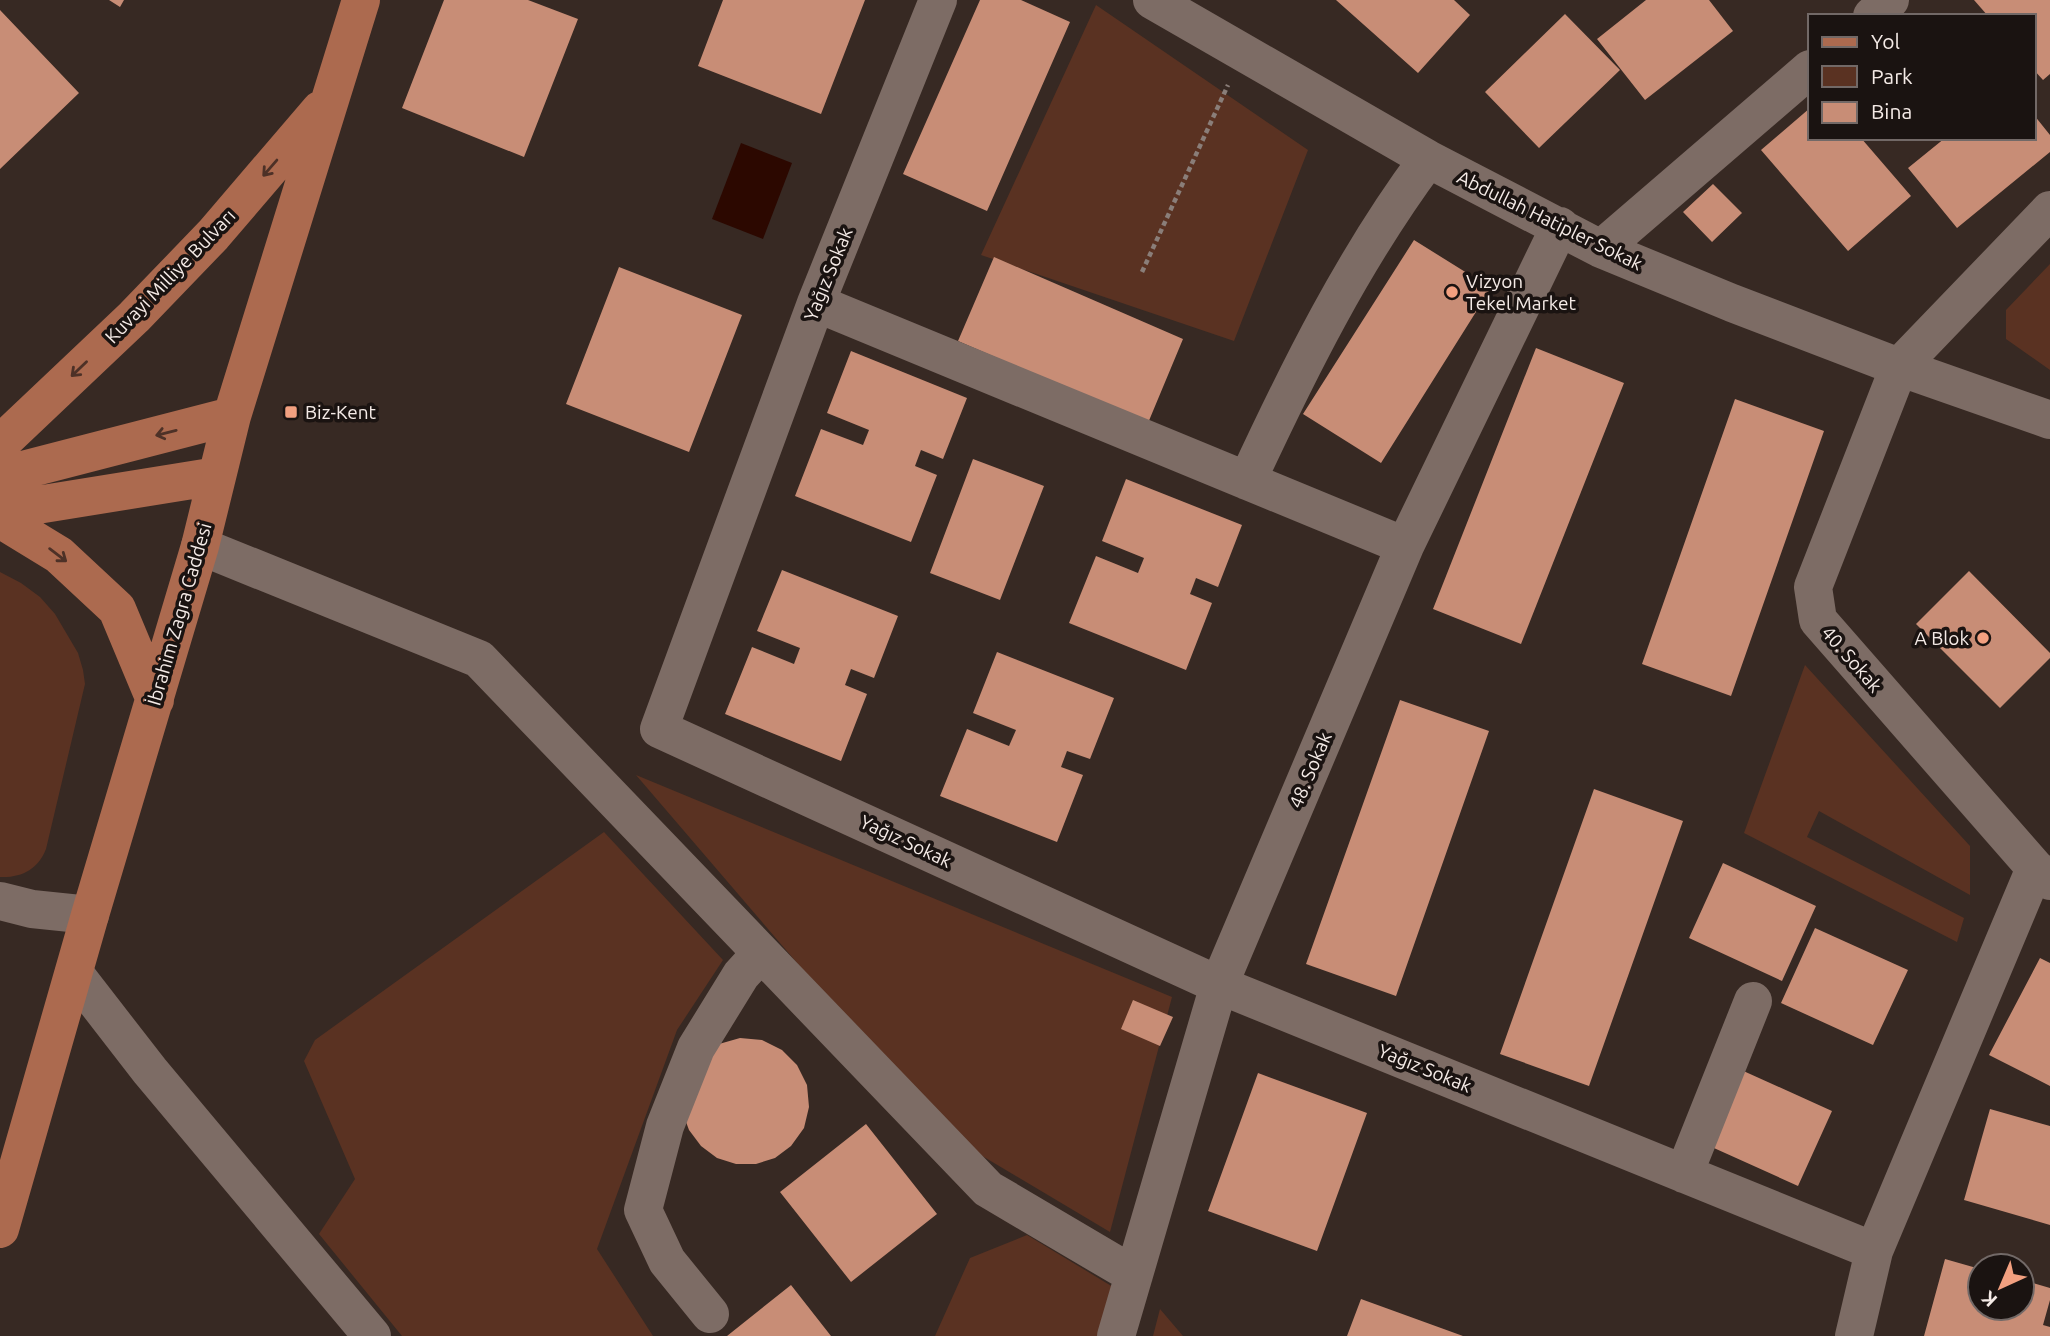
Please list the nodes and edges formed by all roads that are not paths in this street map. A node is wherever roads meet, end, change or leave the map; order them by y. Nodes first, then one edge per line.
1 (361, 0) edge
2 (938, 0) edge
3 (1152, 0) edge
4 (1890, 0) edge
5 (1874, 14) edge
6 (1808, 71) edge
7 (330, 98) junction
8 (1428, 159) junction
9 (2050, 210) edge
10 (1560, 226) junction
11 (1601, 249) junction
12 (816, 303) junction
13 (1899, 367) junction
14 (232, 416) junction
15 (2050, 420) edge
16 (0, 444) edge
17 (0, 476) edge
18 (217, 476) junction
19 (1247, 481) junction
20 (0, 511) edge
21 (0, 519) edge
22 (200, 546) junction
23 (1405, 546) junction
24 (155, 700) junction
25 (2043, 875) edge
26 (0, 901) edge
27 (90, 915) junction
28 (761, 953) junction
29 (74, 973) junction
30 (1219, 985) junction
31 (1753, 1001) dead end
32 (1684, 1174) junction
33 (0, 1229) edge
34 (1874, 1251) junction
35 (1134, 1275) junction
36 (710, 1314) dead end
37 (372, 1336) edge
38 (1116, 1336) edge
39 (1854, 1336) edge

1 - 7 main road, İbrahim Zagra Caddesi
2 - 12 street, Yağız Sokak
3 - 8 street, Abdullah Hatipler Sokak
4 - 5 street
6 - 11 street
7 - 14 main road, İbrahim Zagra Caddesi
7 -> 16 main road, Kuvayi Milliye Bulvarı
8 - 10 street, Abdullah Hatipler Sokak
8 - 19 street
9 - 13 street
10 - 11 street, Abdullah Hatipler Sokak
10 - 23 street, 48. Sokak
11 - 13 street, Abdullah Hatipler Sokak
12 - 19 street
12 - 30 street, Yağız Sokak
13 - 15 street, Abdullah Hatipler Sokak
13 - 25 street, 40. Sokak
14 -> 17 main road
14 - 18 main road, İbrahim Zagra Caddesi
18 - 20 main road
18 - 22 main road, İbrahim Zagra Caddesi
19 - 23 street
21 -> 24 main road
22 - 24 main road, İbrahim Zagra Caddesi
22 - 28 street
23 - 30 street, 48. Sokak
24 - 27 main road, İbrahim Zagra Caddesi
25 - 34 street
26 - 27 street
27 - 29 main road, İbrahim Zagra Caddesi
28 - 35 street
28 - 36 street
29 - 33 main road, İbrahim Zagra Caddesi
29 - 37 street
30 - 32 street, Yağız Sokak
30 - 35 street, 48. Sokak
31 - 32 street
32 - 34 street, Yağız Sokak
34 - 39 street
35 - 38 street, 48. Sokak

